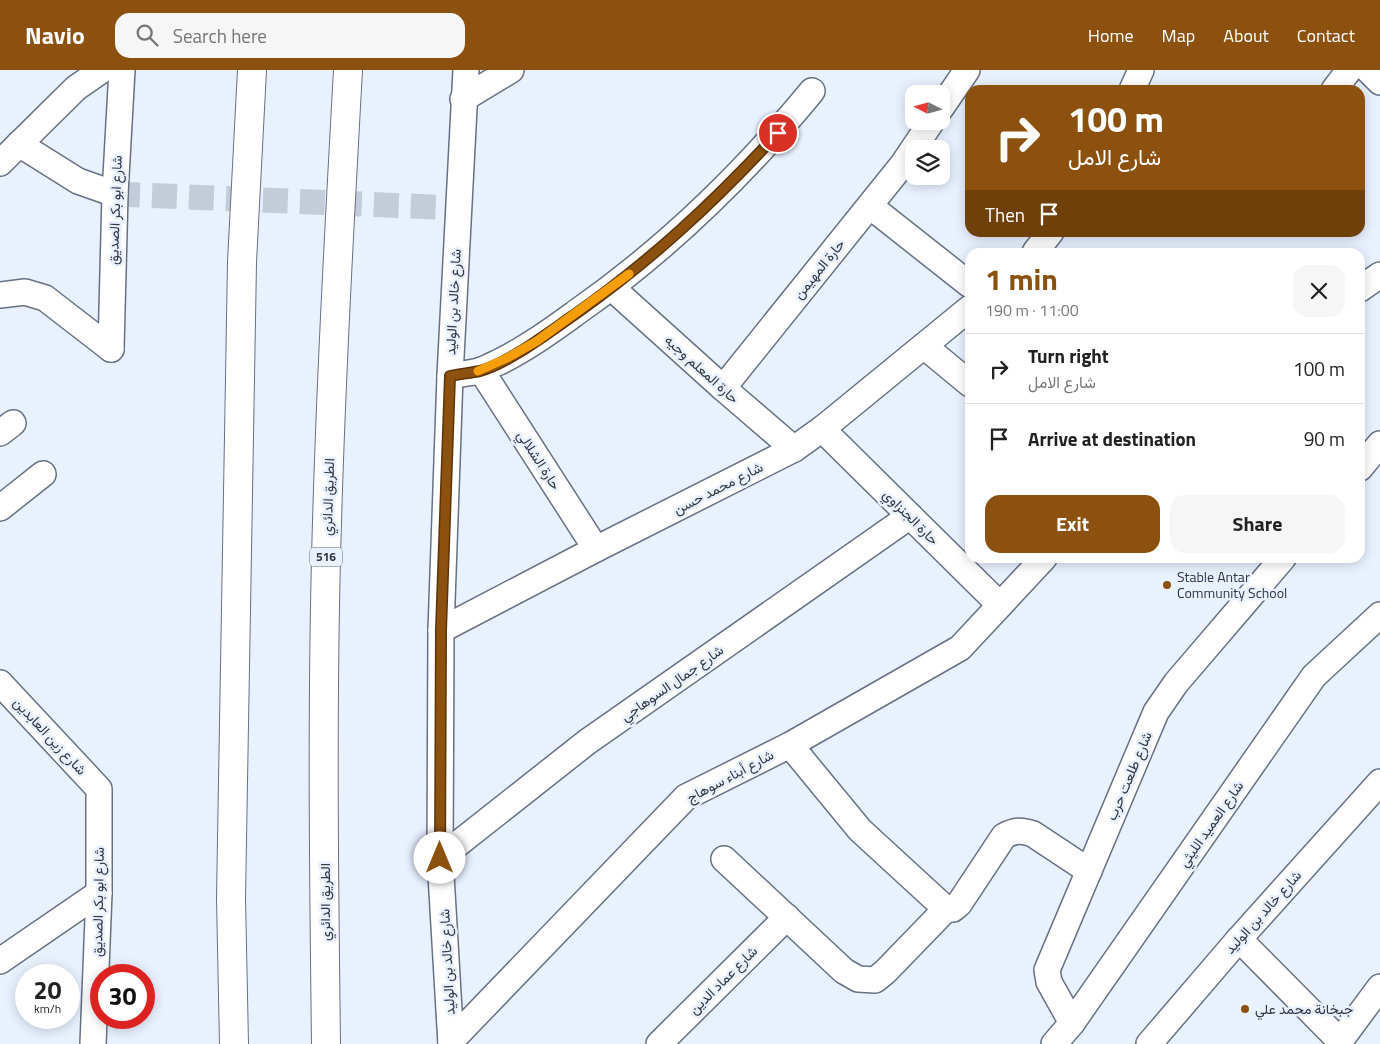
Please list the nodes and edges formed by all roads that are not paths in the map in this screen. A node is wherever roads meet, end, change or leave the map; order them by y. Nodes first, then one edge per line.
1 (102, 70) edge
2 (122, 70) edge
3 (252, 70) edge
4 (348, 70) edge
5 (466, 70) edge
6 (510, 70) edge
7 (967, 70) edge
8 (1141, 70) edge
9 (1349, 70) edge
10 (1368, 70) edge
11 (1380, 82) edge
12 (1134, 85) edge
13 (1338, 85) edge
14 (812, 91) dead end
15 (950, 95) edge
16 (463, 99) junction
17 (926, 130) edge
18 (19, 144) junction
19 (0, 163) edge
20 (114, 194) junction
21 (870, 206) junction
22 (1047, 237) edge
23 (1038, 248) edge
24 (1380, 275) edge
25 (965, 281) edge
26 (1365, 286) edge
27 (612, 288) junction
28 (0, 294) edge
29 (965, 312) edge
30 (924, 346) junction
31 (481, 370) junction
32 (450, 376) junction
33 (965, 380) edge
34 (722, 388) junction
35 (822, 429) junction
36 (1380, 444) edge
37 (794, 449) junction
38 (1365, 462) edge
39 (43, 474) dead end
40 (0, 508) edge
41 (910, 516) junction
42 (596, 549) junction
43 (1039, 563) edge
44 (1279, 563) edge
45 (1000, 605) junction
46 (1380, 615) edge
47 (441, 630) junction
48 (0, 684) edge
49 (790, 745) junction
50 (1380, 782) edge
51 (99, 789) joint
52 (440, 858) junction
53 (724, 859) dead end
54 (1088, 871) junction
55 (99, 893) junction
56 (946, 909) junction
57 (787, 917) junction
58 (1239, 939) junction
59 (3, 953) edge
60 (1380, 987) edge
61 (1072, 1023) junction
62 (1342, 1042) edge
63 (451, 1043) edge
64 (93, 1044) edge
65 (234, 1044) edge
66 (326, 1044) edge
67 (659, 1044) edge
68 (1054, 1044) edge
69 (1149, 1044) edge

1 - 18 street
2 - 20 street, شارع ابو بكر الصديق
3 - 65 highway
4 - 66 highway, الطريق الدائري / 516
5 - 16 street, شارع خالد بن الوليد
6 - 16 street
7 - 15 street
8 - 12 street
9 - 13 street
10 - 11 street
14 - 27 street
16 - 32 street, شارع خالد بن الوليد
17 - 21 street, حارة المهيمن
18 - 19 street
18 - 20 street
20 - 28 street, شارع ابو بكر الصديق
21 - 25 street
21 - 34 street, حارة المهيمن
22 - 23 street
24 - 26 street
27 - 31 street
27 - 34 street, حارة المعلم وجيه
29 - 30 street, شارع محمد حسن
30 - 33 street
30 - 35 street, شارع محمد حسن
31 - 32 street
31 - 42 street, حارة الشلالي
32 - 47 street, شارع خالد بن الوليد
34 - 37 street, حارة المعلم وجيه
35 - 37 street, شارع محمد حسن
35 - 41 street, حارة الجنزاوي
36 - 38 street
37 - 42 street, شارع محمد حسن
39 - 40 street
41 - 45 street, حارة الجنزاوي
41 - 52 street, شارع جمال السوهاجي
42 - 47 street, شارع محمد حسن
43 - 45 street, شارع أبناء سوهاج
44 - 54 street, شارع طلعت حرب
45 - 49 street, شارع أبناء سوهاج
46 - 61 street, شارع العميد الليثي
47 - 52 street, شارع خالد بن الوليد
48 - 51 street, شارع زين العابدين
49 - 56 street
49 - 63 street, شارع أبناء سوهاج
50 - 58 street, شارع خالد بن الوليد
51 - 55 street, شارع ابو بكر الصديق
52 - 63 street, شارع خالد بن الوليد
53 - 57 street
54 - 56 street
54 - 61 street, شارع طلعت حرب
55 - 59 street
55 - 64 street, شارع ابو بكر الصديق
56 - 57 street
57 - 67 street, شارع عماد الدين
58 - 62 street
58 - 69 street, شارع خالد بن الوليد
60 - 62 street
61 - 68 street, شارع العميد الليثي

